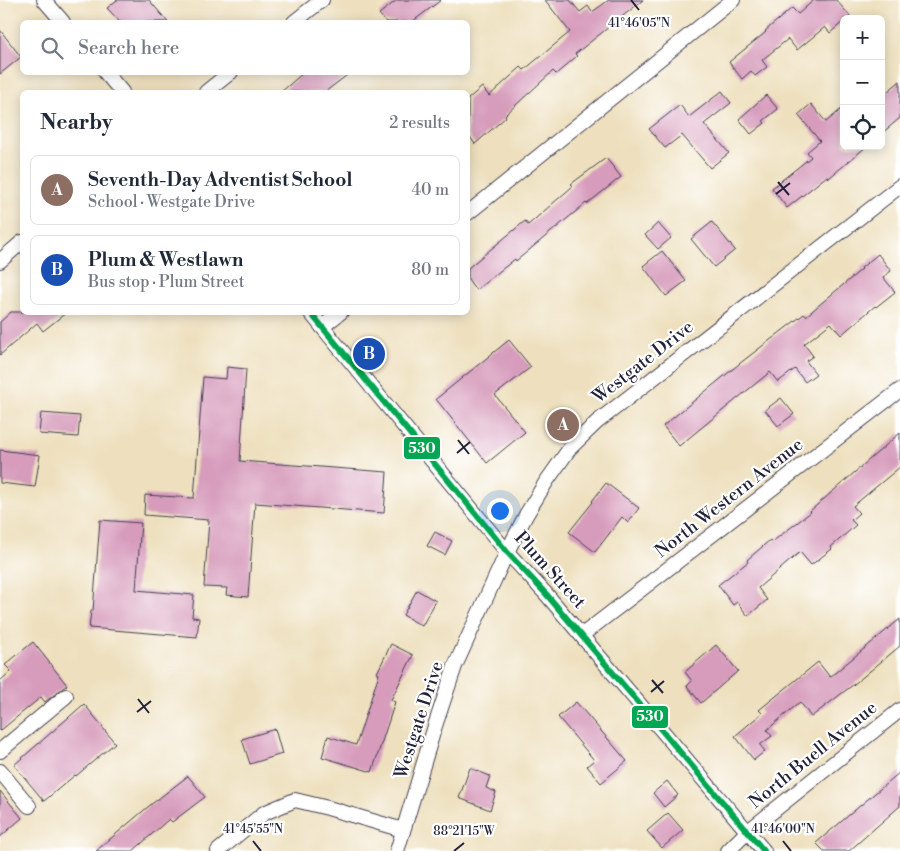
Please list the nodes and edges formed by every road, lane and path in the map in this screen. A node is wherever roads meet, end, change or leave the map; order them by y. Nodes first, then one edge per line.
1 (44, 0) edge
2 (322, 0) edge
3 (733, 0) edge
4 (61, 20) edge
5 (297, 20) edge
6 (108, 75) edge
7 (227, 75) edge
8 (120, 90) edge
9 (208, 90) edge
10 (900, 186) edge
11 (470, 210) edge
12 (20, 244) edge
13 (0, 261) edge
14 (312, 315) edge
15 (337, 315) edge
16 (322, 327) junction
17 (900, 390) edge
18 (507, 552) junction
19 (582, 636) junction
20 (66, 696) dead end
21 (900, 710) edge
22 (0, 752) edge
23 (0, 771) edge
24 (29, 806) dead end
25 (403, 830) junction
26 (747, 832) junction
27 (218, 851) edge
28 (398, 851) edge
29 (728, 851) edge
30 (764, 851) edge

1 - 4 street
2 - 5 street
3 - 11 street
6 - 8 street
7 - 9 street
10 - 18 street, Westgate Drive
12 - 13 street
14 - 16 street, Plum Street
15 - 16 street
16 - 18 street, Plum Street
17 - 19 street, North Western Avenue
18 - 19 street, Plum Street
18 - 25 street, Westgate Drive
19 - 26 street, Plum Street
20 - 22 street
21 - 26 street, North Buell Avenue
23 - 24 street
25 - 27 street
25 - 28 street, Westgate Drive
26 - 29 street, North Buell Avenue
26 - 30 street, Plum Street

